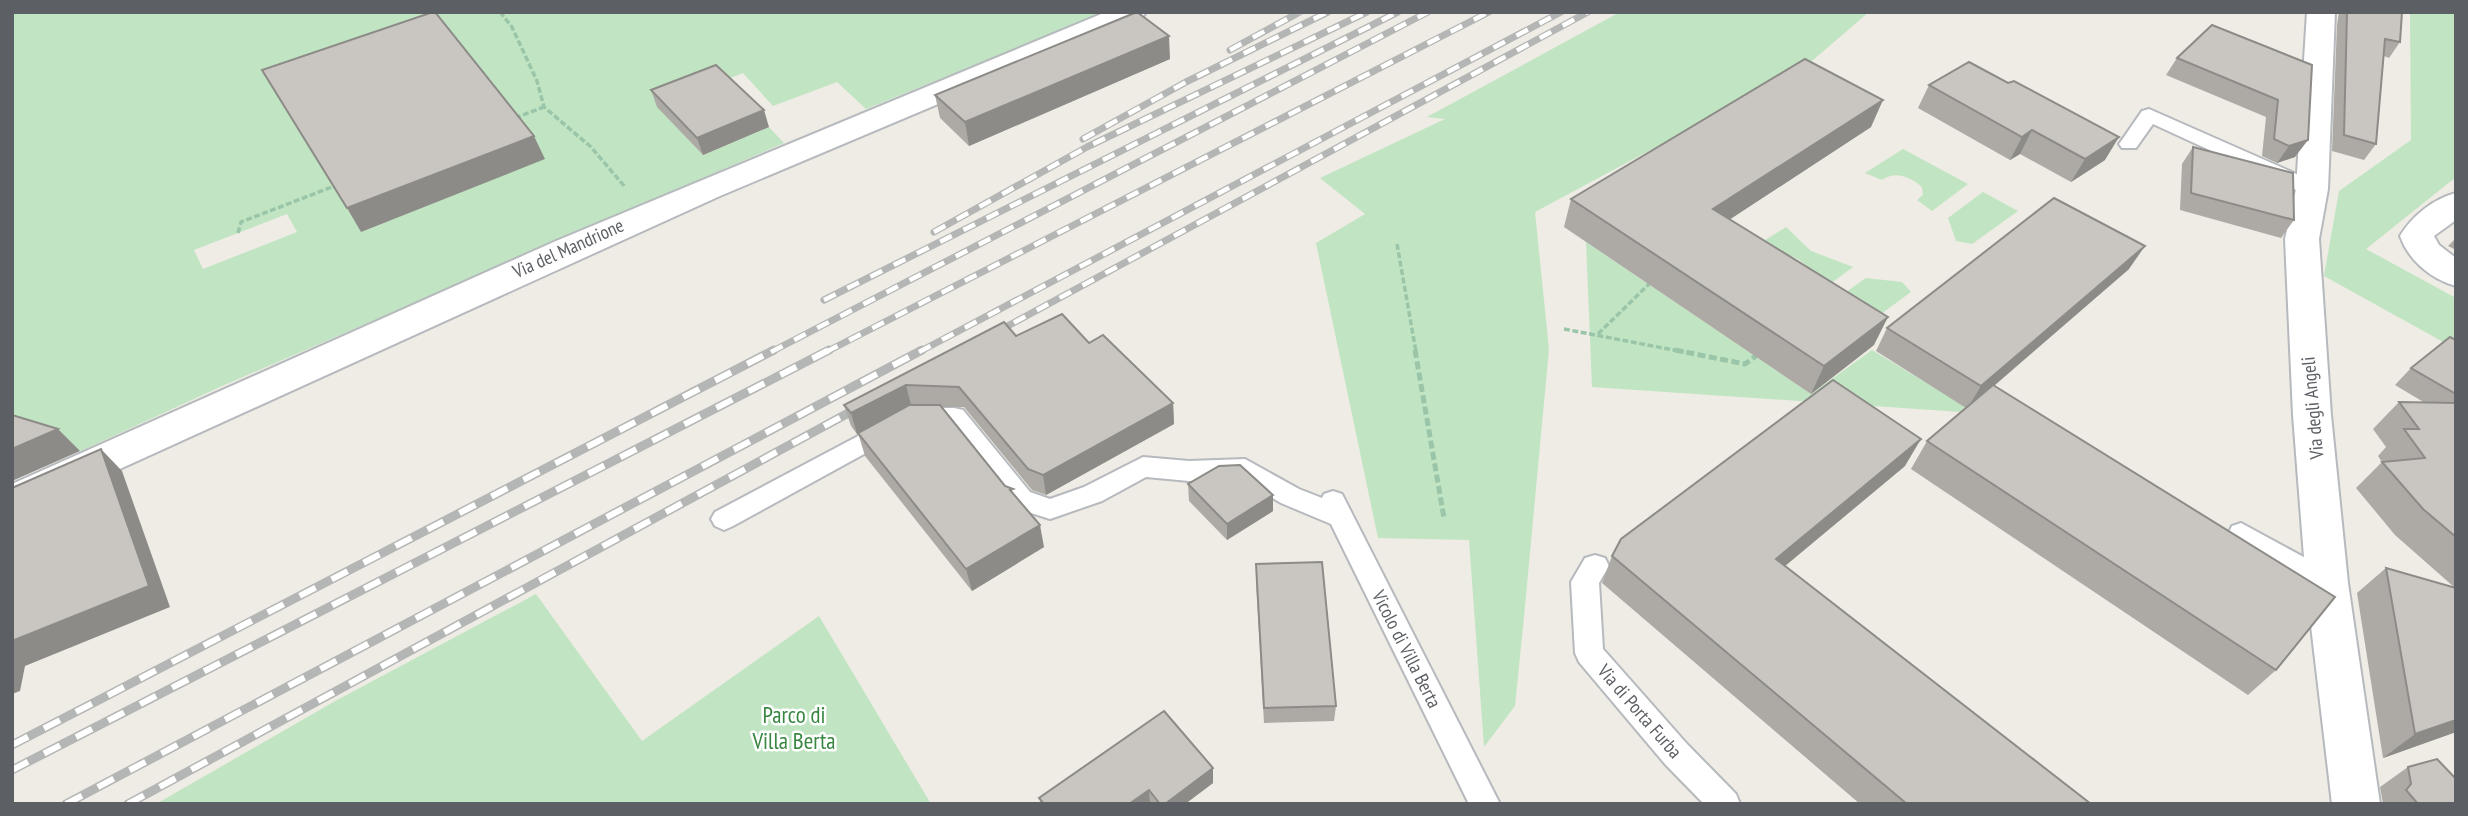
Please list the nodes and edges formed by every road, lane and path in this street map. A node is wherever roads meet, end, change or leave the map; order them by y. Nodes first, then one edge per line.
1 (500, 12) edge
2 (1132, 12) edge
3 (2321, 12) edge
4 (544, 107) junction
5 (506, 121) edge
6 (2129, 144) dead end
7 (342, 183) edge
8 (2312, 189) junction
9 (632, 195) dead end
10 (2456, 204) edge
11 (238, 233) dead end
12 (1397, 244) dead end
13 (2456, 274) edge
14 (1649, 284) edge
15 (1564, 329) dead end
16 (1597, 335) junction
17 (1756, 356) edge
18 (12, 502) edge
19 (1444, 518) dead end
20 (724, 519) dead end
21 (2241, 534) dead end
22 (1595, 566) dead end
23 (2327, 583) junction
24 (1485, 804) edge
25 (1725, 804) edge
26 (2356, 804) edge

1 - 4 path
2 - 18 street, Via del Mandrione
3 - 8 street, Via degli Angeli
4 - 5 path
4 - 9 path
6 - 8 lane
7 - 11 path
8 - 23 street, Via degli Angeli
10 - 13 street
12 - 19 path
14 - 16 path
15 - 16 path
16 - 17 path
20 - 24 lane, Vicolo di Villa Berta
21 - 23 lane
22 - 25 lane, Via di Porta Furba
23 - 26 street, Via degli Angeli

